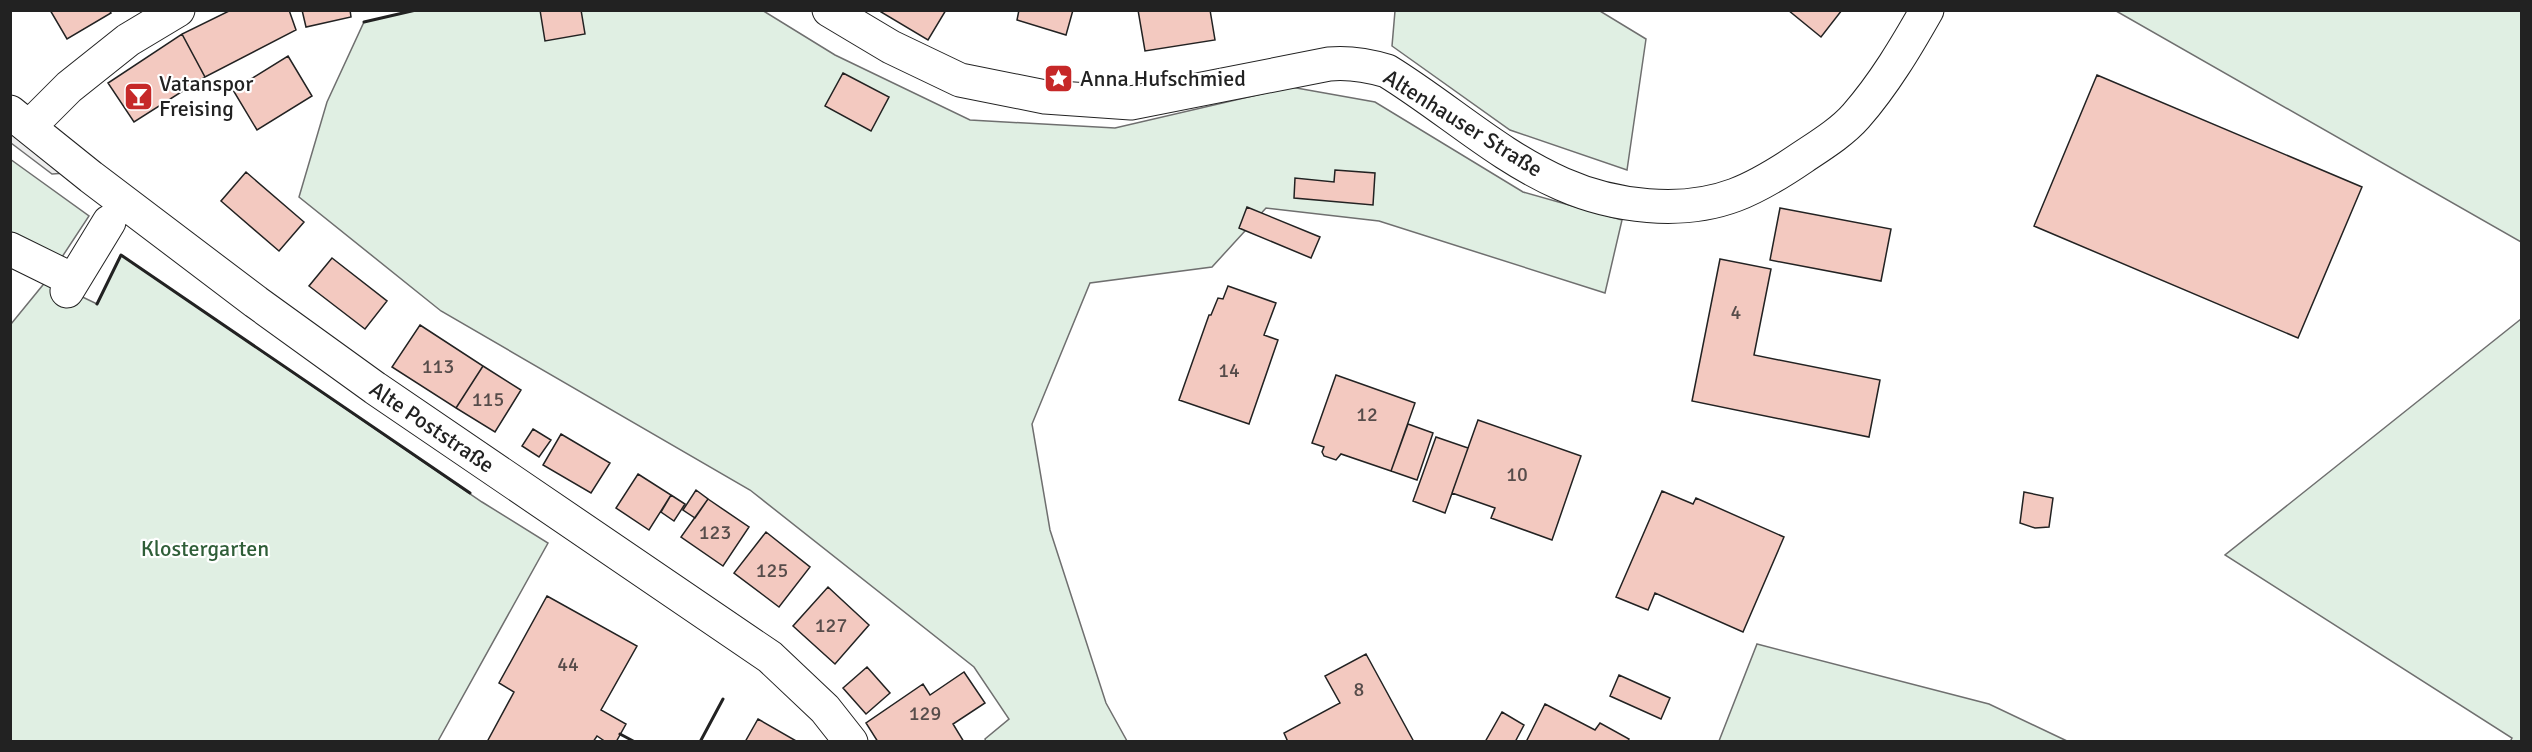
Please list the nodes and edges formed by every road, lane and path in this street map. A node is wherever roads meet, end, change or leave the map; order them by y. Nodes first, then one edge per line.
1 (178, 10) edge
2 (829, 10) edge
3 (1927, 10) edge
4 (20, 119) edge
5 (109, 222) dead end
6 (10, 249) edge
7 (851, 741) edge

1 - 4 street
2 - 3 street, Altenhauser Straße
4 - 7 street, Alte Poststraße
5 - 6 street

